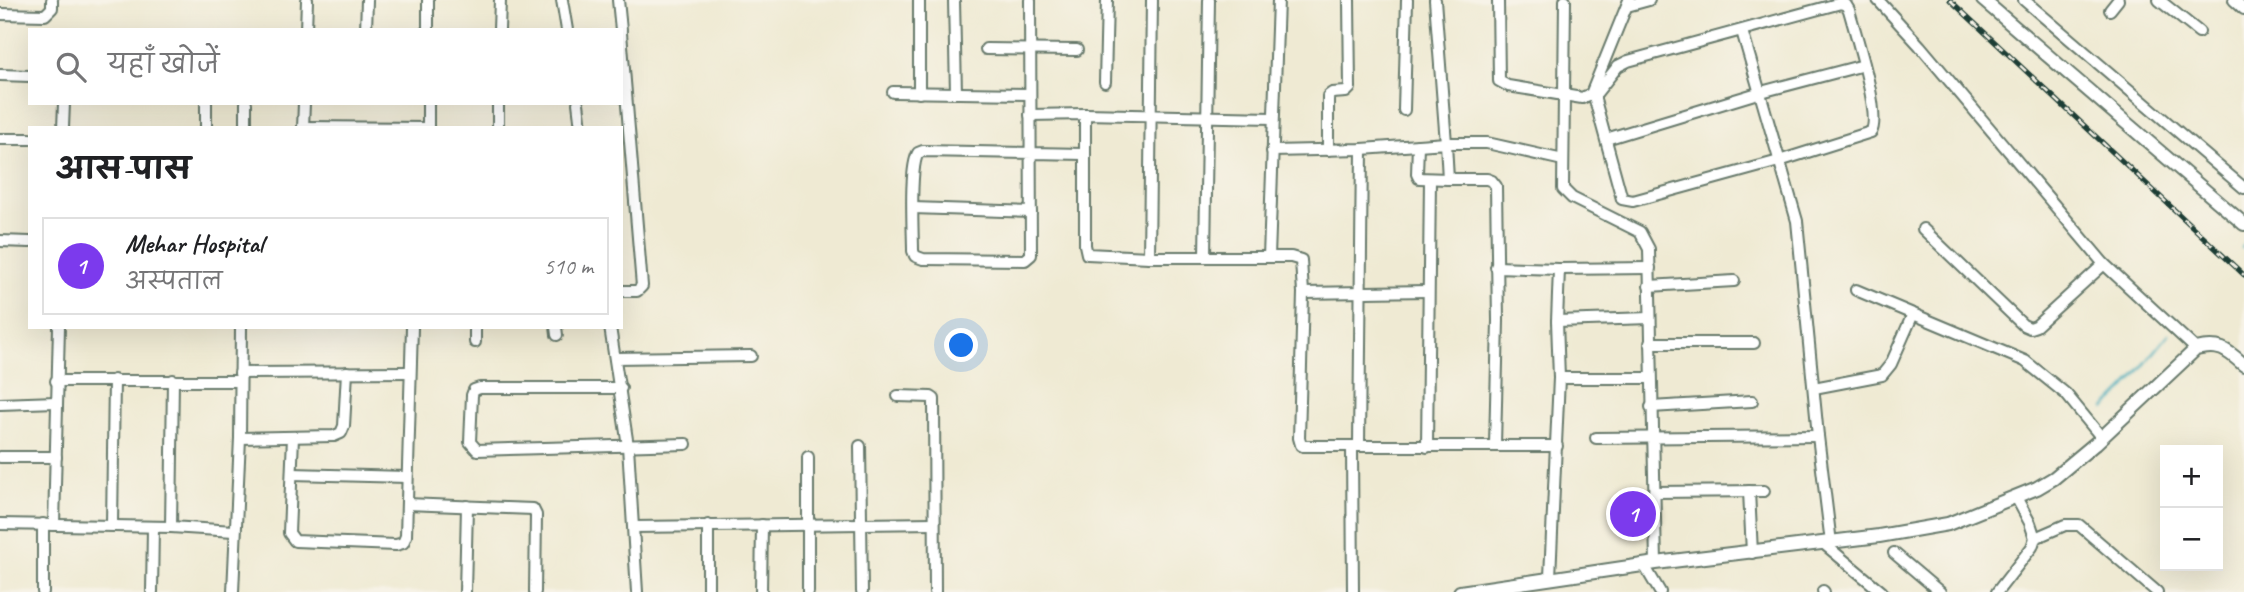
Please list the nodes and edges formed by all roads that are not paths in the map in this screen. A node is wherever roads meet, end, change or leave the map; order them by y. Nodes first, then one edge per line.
1 (52, 0) edge
2 (307, 0) edge
3 (367, 0) edge
4 (428, 0) edge
5 (499, 0) edge
6 (562, 0) edge
7 (618, 0) edge
8 (919, 0) edge
9 (954, 0) edge
10 (1030, 0) edge
11 (1107, 0) edge
12 (1152, 0) edge
13 (1209, 0) edge
14 (1278, 0) edge
15 (1349, 0) edge
16 (1407, 0) edge
17 (1435, 0) edge
18 (1498, 0) edge
19 (1565, 0) edge
20 (1649, 0) edge
21 (1878, 0) edge
22 (1983, 0) edge
23 (2024, 0) edge
24 (2118, 0) edge
25 (2159, 0) edge
26 (2234, 0) edge
27 (1628, 3) edge
28 (2244, 9) edge
29 (2110, 10) dead end
30 (0, 14) edge
31 (306, 28) edge
32 (366, 28) edge
33 (428, 28) edge
34 (499, 28) edge
35 (567, 28) edge
36 (621, 28) edge
37 (1742, 31) junction
38 (2199, 32) dead end
39 (986, 49) dead end
40 (1030, 50) junction
41 (1077, 50) dead end
42 (623, 55) edge
43 (1864, 65) junction
44 (0, 75) edge
45 (28, 76) edge
46 (1105, 82) dead end
47 (892, 92) dead end
48 (1761, 92) junction
49 (919, 93) junction
50 (956, 93) junction
51 (1030, 94) junction
52 (1564, 94) junction
53 (64, 105) edge
54 (206, 105) edge
55 (246, 105) edge
56 (304, 105) edge
57 (428, 105) edge
58 (498, 105) edge
59 (578, 105) edge
60 (1404, 110) dead end
61 (1085, 114) junction
62 (1030, 115) junction
63 (1150, 117) junction
64 (1207, 118) junction
65 (1272, 118) junction
66 (63, 126) edge
67 (205, 126) edge
68 (246, 126) edge
69 (303, 126) edge
70 (428, 126) edge
71 (498, 126) edge
72 (581, 126) edge
73 (0, 139) edge
74 (28, 139) edge
75 (1606, 139) junction
76 (1446, 143) junction
77 (1418, 145) junction
78 (1362, 149) junction
79 (1328, 150) junction
80 (1272, 151) junction
81 (1030, 153) junction
82 (1083, 154) junction
83 (1563, 160) junction
84 (1779, 161) junction
85 (1430, 179) junction
86 (1448, 179) junction
87 (2244, 188) edge
88 (623, 198) edge
89 (635, 198) junction
90 (913, 208) junction
91 (1031, 212) junction
92 (2243, 223) edge
93 (1923, 229) dead end
94 (0, 241) edge
95 (28, 242) edge
96 (1149, 257) junction
97 (1205, 257) junction
98 (1269, 257) junction
99 (2104, 264) junction
100 (1496, 267) junction
101 (1650, 268) junction
102 (1559, 270) junction
103 (1734, 281) dead end
104 (1649, 286) junction
105 (1856, 290) dead end
106 (623, 291) edge
107 (1428, 291) junction
108 (1303, 293) junction
109 (1360, 293) junction
110 (1913, 314) junction
111 (1650, 318) junction
112 (1557, 321) junction
113 (59, 329) edge
114 (241, 329) edge
115 (412, 329) edge
116 (475, 329) edge
117 (610, 329) edge
118 (475, 342) dead end
119 (1650, 343) junction
120 (1754, 343) dead end
121 (2196, 349) junction
122 (751, 356) dead end
123 (615, 358) junction
124 (2244, 365) edge
125 (347, 372) junction
126 (410, 372) junction
127 (240, 377) junction
128 (1559, 378) junction
129 (1650, 378) junction
130 (114, 380) junction
131 (173, 380) junction
132 (56, 381) junction
133 (621, 388) junction
134 (1814, 388) junction
135 (898, 396) dead end
136 (1752, 401) dead end
137 (56, 402) junction
138 (0, 404) edge
139 (1651, 407) junction
140 (1818, 436) junction
141 (293, 437) junction
142 (240, 438) junction
143 (1596, 438) dead end
144 (2102, 438) junction
145 (1652, 439) junction
146 (686, 444) dead end
147 (1495, 445) junction
148 (628, 446) junction
149 (860, 446) dead end
150 (1355, 446) junction
151 (1558, 446) junction
152 (1427, 447) junction
153 (0, 457) edge
154 (55, 457) junction
155 (808, 457) dead end
156 (292, 474) junction
157 (407, 477) junction
158 (1749, 491) junction
159 (1764, 491) dead end
160 (1654, 492) junction
161 (2016, 496) junction
162 (407, 504) junction
163 (467, 506) junction
164 (934, 523) junction
165 (0, 524) edge
166 (861, 524) junction
167 (49, 525) junction
168 (112, 525) junction
169 (708, 525) junction
170 (762, 525) junction
171 (807, 526) junction
172 (153, 527) junction
173 (171, 527) junction
174 (634, 527) junction
175 (234, 531) junction
176 (2035, 538) junction
177 (1827, 543) junction
178 (1752, 553) junction
179 (1895, 553) dead end
180 (1650, 564) junction
181 (1550, 578) junction
182 (43, 592) edge
183 (152, 592) edge
184 (233, 592) edge
185 (465, 592) edge
186 (535, 592) edge
187 (637, 592) edge
188 (708, 592) edge
189 (761, 592) edge
190 (808, 592) edge
191 (862, 592) edge
192 (935, 592) edge
193 (1353, 592) edge
194 (1460, 592) edge
195 (1660, 592) edge
196 (1882, 592) edge
197 (1940, 592) edge
198 (1997, 592) edge
199 (2157, 592) edge

1 - 30 street
2 - 31 street
3 - 32 street
4 - 33 street
5 - 34 street
6 - 35 street
7 - 36 street
8 - 49 street
9 - 50 street
10 - 40 street
11 - 46 street
12 - 63 street
13 - 64 street
14 - 65 street
15 - 79 street
16 - 60 street
17 - 76 street
18 - 52 street
19 - 52 street
20 - 27 street
21 - 99 street
22 - 92 street
23 - 87 street
24 - 29 street
25 - 38 street
26 - 28 street
27 - 52 street
37 - 43 street
37 - 48 street
37 - 75 street
39 - 40 street
40 - 41 street
40 - 51 street
42 - 89 street
43 - 48 street
43 - 84 street
44 - 45 street
47 - 49 street
48 - 75 street
48 - 84 street
49 - 50 street
50 - 51 street
51 - 62 street
52 - 83 street
53 - 66 street
54 - 67 street
55 - 68 street
56 - 69 street
57 - 70 street
58 - 71 street
59 - 72 street
61 - 62 street
61 - 63 street
61 - 82 street
62 - 81 street
63 - 64 street
63 - 96 street
64 - 65 street
64 - 97 street
65 - 80 street
73 - 74 street
75 - 84 street
76 - 77 street
76 - 83 street
76 - 86 street
77 - 78 street
77 - 85 street
78 - 79 street
78 - 109 street
79 - 80 street
80 - 98 street
81 - 82 street
81 - 90 street
81 - 91 street
82 - 96 street
83 - 101 street
84 - 134 street
85 - 86 street
85 - 107 street
86 - 100 street
88 - 89 street
89 - 106 street
90 - 91 street
90 - 91 street
93 - 99 street
94 - 95 street
96 - 97 street
97 - 98 street
98 - 108 street
99 - 121 street
100 - 102 street
100 - 147 street
101 - 102 street
101 - 104 street
102 - 112 street
103 - 104 street
104 - 111 street
105 - 110 street
107 - 109 street
107 - 152 street
108 - 109 street
108 - 150 street
109 - 150 street
110 - 134 street
110 - 144 street
111 - 112 street
111 - 119 street
112 - 128 street
113 - 132 street
114 - 127 street
115 - 126 street
116 - 118 street
117 - 123 street
119 - 120 street
119 - 129 street
121 - 124 street
121 - 144 street
122 - 123 street
123 - 133 street
125 - 126 street
125 - 127 street
125 - 141 street
126 - 157 street
127 - 131 street
127 - 142 street
128 - 129 street
128 - 151 street
129 - 139 street
130 - 131 street
130 - 132 street
130 - 168 street
131 - 173 street
132 - 137 street
133 - 148 street
133 - 148 street
134 - 140 street
135 - 164 street
136 - 139 street
137 - 138 street
137 - 154 street
139 - 145 street
140 - 145 street
140 - 177 street
141 - 142 street
141 - 156 street
142 - 175 street
143 - 145 street
144 - 161 street
145 - 160 street
146 - 148 street
147 - 151 street
147 - 152 street
148 - 174 street
149 - 166 street
150 - 152 street
150 - 193 street
151 - 181 street
153 - 154 street
154 - 167 street
155 - 171 street
156 - 157 street
156 - 162 street
157 - 162 street
158 - 159 street
158 - 160 street
158 - 178 street
160 - 180 street
161 - 176 street
161 - 177 street
162 - 163 street
163 - 185 street
163 - 186 street
164 - 166 street
164 - 192 street
165 - 167 street
166 - 171 street
166 - 191 street
167 - 168 street
167 - 182 street
168 - 172 street
169 - 170 street
169 - 174 street
169 - 188 street
170 - 171 street
170 - 189 street
171 - 190 street
172 - 173 street
172 - 183 street
173 - 175 street
174 - 187 street
175 - 184 street
176 - 198 street
176 - 199 street
177 - 178 street
177 - 196 street
178 - 180 street
179 - 197 street
180 - 181 street
180 - 195 street
181 - 194 street

